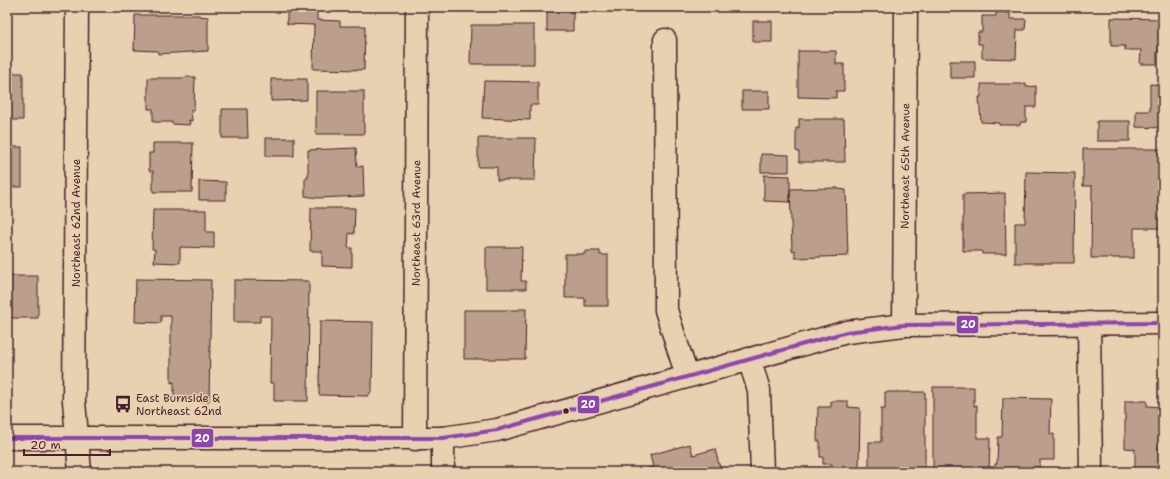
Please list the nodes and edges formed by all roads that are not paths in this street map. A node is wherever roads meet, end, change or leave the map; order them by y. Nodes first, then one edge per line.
1 (77, 7) edge
2 (417, 7) edge
3 (906, 7) edge
4 (665, 40) dead end
5 (1089, 323) junction
6 (1163, 323) edge
7 (904, 325) junction
8 (749, 359) junction
9 (687, 376) junction
10 (7, 438) edge
11 (77, 438) junction
12 (443, 438) junction
13 (415, 439) junction
14 (80, 472) edge
15 (443, 472) edge
16 (762, 472) edge
17 (1091, 472) edge

1 - 11 street, Northeast 62nd Avenue
2 - 13 street, Northeast 63rd Avenue
3 - 7 street, Northeast 65th Avenue
4 - 9 street
5 - 6 street
5 - 7 street
5 - 17 street
7 - 8 street
8 - 9 street
8 - 16 street
9 - 12 street
10 - 11 street
11 - 13 street
11 - 14 street, Northeast 62nd Avenue
12 - 13 street
12 - 15 street

